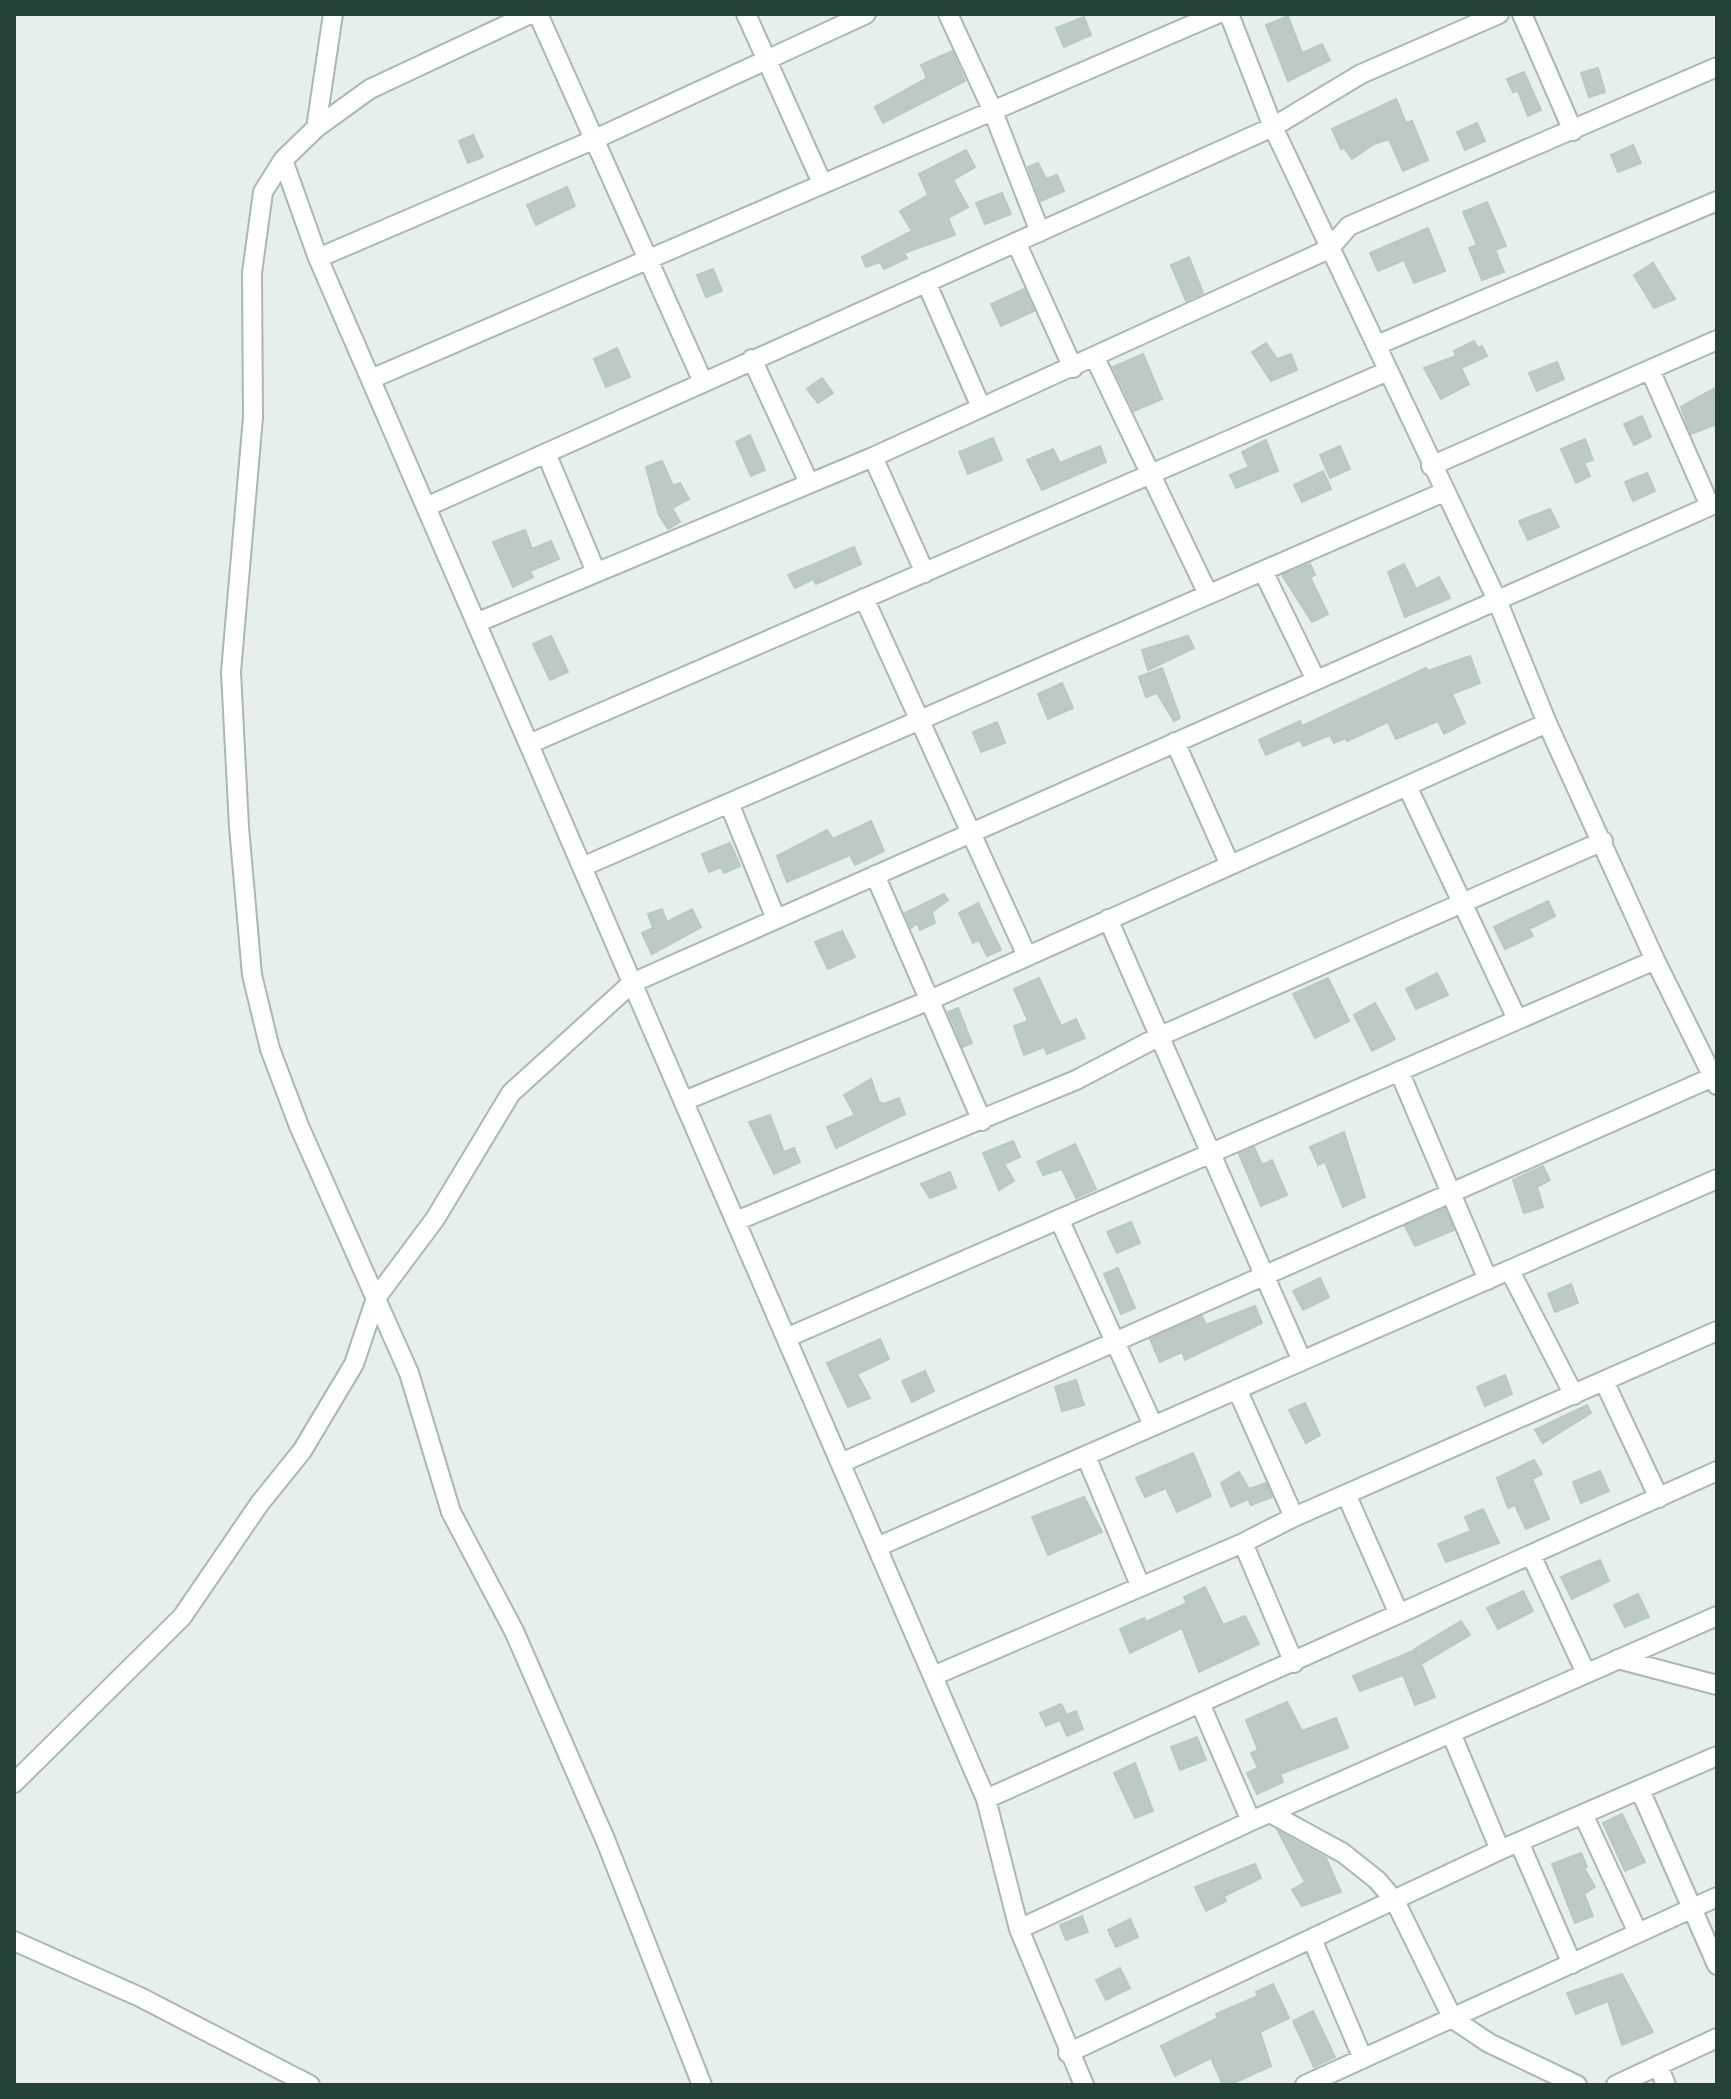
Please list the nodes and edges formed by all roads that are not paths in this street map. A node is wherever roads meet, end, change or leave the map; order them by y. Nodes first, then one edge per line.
1 (333, 14) edge
2 (530, 14) edge
3 (538, 14) edge
4 (746, 14) edge
5 (866, 14) edge
6 (948, 14) edge
7 (1217, 14) edge
8 (1229, 14) edge
9 (1499, 14) edge
10 (1522, 14) edge
11 (1477, 18) edge
12 (768, 59) junction
13 (1717, 67) edge
14 (992, 109) junction
15 (1273, 127) junction
16 (316, 128) junction
17 (1573, 131) junction
18 (593, 140) junction
19 (283, 160) junction
20 (822, 183) junction
21 (1717, 201) edge
22 (1040, 232) junction
23 (1016, 242) junction
24 (1329, 249) junction
25 (318, 258) junction
26 (647, 260) junction
27 (926, 282) junction
28 (1717, 340) edge
29 (1377, 345) junction
30 (1095, 358) junction
31 (752, 359) junction
32 (1073, 368) junction
33 (1650, 370) junction
34 (1388, 371) junction
35 (371, 379) junction
36 (703, 382) junction
37 (981, 407) junction
38 (546, 453) junction
39 (873, 457) junction
40 (1431, 466) junction
41 (1152, 473) junction
42 (809, 483) junction
43 (1444, 492) junction
44 (1714, 504) edge
45 (426, 507) junction
46 (1263, 571) junction
47 (596, 572) junction
48 (925, 573) junction
49 (1208, 594) junction
50 (864, 598) junction
51 (1497, 600) junction
52 (476, 623) junction
53 (1316, 680) junction
54 (918, 721) junction
55 (1547, 723) junction
56 (1175, 742) junction
57 (529, 744) junction
58 (1407, 786) junction
59 (729, 803) junction
60 (972, 832) junction
61 (1603, 841) junction
62 (1230, 865) junction
63 (582, 867) junction
64 (875, 875) junction
65 (1463, 903) junction
66 (776, 919) junction
67 (1108, 919) junction
68 (1027, 956) junction
69 (1655, 960) junction
70 (632, 983) junction
71 (930, 1000) junction
72 (1517, 1019) junction
73 (1158, 1037) junction
74 (1399, 1071) junction
75 (1715, 1081) edge
76 (684, 1101) junction
77 (982, 1121) junction
78 (1208, 1154) junction
79 (1717, 1179) edge
80 (1451, 1194) junction
81 (1059, 1219) junction
82 (736, 1221) junction
83 (1510, 1271) junction
84 (1266, 1274) junction
85 (1488, 1280) junction
86 (376, 1298) junction
87 (1717, 1331) edge
88 (786, 1338) junction
89 (1115, 1342) junction
90 (1302, 1361) junction
91 (1604, 1381) junction
92 (1237, 1389) junction
93 (1574, 1395) junction
94 (1153, 1425) junction
95 (1086, 1456) junction
96 (841, 1463) junction
97 (1717, 1471) edge
98 (1346, 1494) junction
99 (1659, 1498) junction
100 (1294, 1517) junction
101 (1243, 1543) junction
102 (877, 1547) junction
103 (1531, 1555) junction
104 (1140, 1585) junction
105 (1399, 1614) junction
106 (1717, 1616) edge
107 (1618, 1659) junction
108 (1294, 1663) junction
109 (1586, 1673) junction
110 (933, 1676) junction
111 (1717, 1685) edge
112 (1200, 1703) junction
113 (1451, 1733) junction
114 (1717, 1756) edge
115 (14, 1783) edge
116 (1640, 1790) junction
117 (986, 1799) junction
118 (1270, 1813) junction
119 (1583, 1814) junction
120 (1251, 1821) junction
121 (1519, 1842) junction
122 (1500, 1850) junction
123 (1717, 1897) edge
124 (1395, 1901) junction
125 (1692, 1909) junction
126 (1019, 1929) junction
127 (1638, 1933) junction
128 (1312, 1939) junction
129 (14, 1941) edge
130 (1572, 1964) junction
131 (1717, 1965) edge
132 (1453, 2019) junction
133 (1717, 2038) edge
134 (1068, 2053) junction
135 (1363, 2059) junction
136 (1658, 2065) junction
137 (310, 2085) edge
138 (702, 2085) edge
139 (1084, 2085) edge
140 (1305, 2085) edge
141 (1577, 2085) edge
142 (1616, 2085) edge
143 (1666, 2085) edge

1 - 16 street
2 - 16 street
3 - 18 street
4 - 12 street
5 - 12 street
6 - 14 street
7 - 14 street
8 - 15 street
9 - 11 street
10 - 17 street
11 - 15 street
12 - 18 street
12 - 20 street
13 - 17 street
14 - 20 street
14 - 22 street
15 - 22 street
15 - 24 street
16 - 19 street
17 - 24 street
18 - 25 street
18 - 26 street
19 - 25 street
19 - 86 street
20 - 26 street
21 - 29 street
22 - 23 street
23 - 27 street
23 - 32 street
24 - 29 street
24 - 30 street
25 - 35 street
26 - 35 street
26 - 36 street
27 - 31 street
27 - 37 street
28 - 33 street
29 - 34 street
30 - 32 street
30 - 41 street
31 - 36 street
31 - 42 street
32 - 37 street
33 - 40 street
33 - 44 street
34 - 40 street
34 - 41 street
35 - 45 street
36 - 38 street
37 - 39 street
38 - 45 street
38 - 47 street
39 - 42 street
39 - 48 street
40 - 43 street
41 - 48 street
41 - 49 street
42 - 47 street
43 - 46 street
43 - 51 street
44 - 51 street
45 - 52 street
46 - 49 street
46 - 53 street
47 - 52 street
48 - 50 street
49 - 54 street
50 - 54 street
50 - 57 street
51 - 53 street
51 - 55 street
52 - 57 street
53 - 56 street
54 - 59 street
54 - 60 street
55 - 58 street
55 - 61 street
56 - 60 street
56 - 62 street
57 - 63 street
58 - 62 street
58 - 65 street
59 - 63 street
59 - 66 street
60 - 64 street
60 - 68 street
61 - 65 street
61 - 69 street
62 - 67 street
63 - 70 street
64 - 66 street
64 - 71 street
65 - 72 street
65 - 73 street
66 - 70 street
67 - 68 street
67 - 73 street
68 - 71 street
69 - 72 street
69 - 75 street
70 - 76 street
70 - 86 street
71 - 76 street
71 - 77 street
72 - 74 street
73 - 77 street
73 - 78 street
74 - 78 street
74 - 80 street
75 - 80 street
76 - 82 street
77 - 82 street
78 - 81 street
78 - 84 street
79 - 83 street
80 - 84 street
80 - 85 street
81 - 88 street
81 - 89 street
82 - 88 street
83 - 85 street
83 - 93 street
84 - 89 street
84 - 90 street
85 - 90 street
86 - 115 street
86 - 138 street
87 - 91 street
88 - 96 street
89 - 94 street
89 - 96 street
90 - 92 street
91 - 93 street
91 - 99 street
92 - 94 street
92 - 100 street
93 - 98 street
94 - 95 street
95 - 102 street
95 - 104 street
96 - 102 street
97 - 99 street
98 - 100 street
98 - 105 street
99 - 103 street
100 - 101 street
101 - 104 street
101 - 108 street
102 - 110 street
103 - 105 street
103 - 109 street
104 - 110 street
105 - 108 street
106 - 107 street
107 - 109 street
107 - 111 street
108 - 112 street
109 - 113 street
110 - 117 street
112 - 117 street
112 - 120 street
113 - 118 street
113 - 122 street
114 - 116 street
116 - 119 street
116 - 125 street
117 - 126 street
118 - 120 street
118 - 124 street
119 - 121 street
119 - 127 street
120 - 126 street
121 - 122 street
121 - 130 street
122 - 124 street
123 - 125 street
124 - 128 street
124 - 132 street
125 - 127 street
125 - 131 street
126 - 134 street
127 - 130 street
128 - 134 street
128 - 135 street
129 - 137 street
130 - 132 street
132 - 135 street
132 - 141 street
133 - 136 street
134 - 139 street
135 - 140 street
136 - 142 street
136 - 143 street

